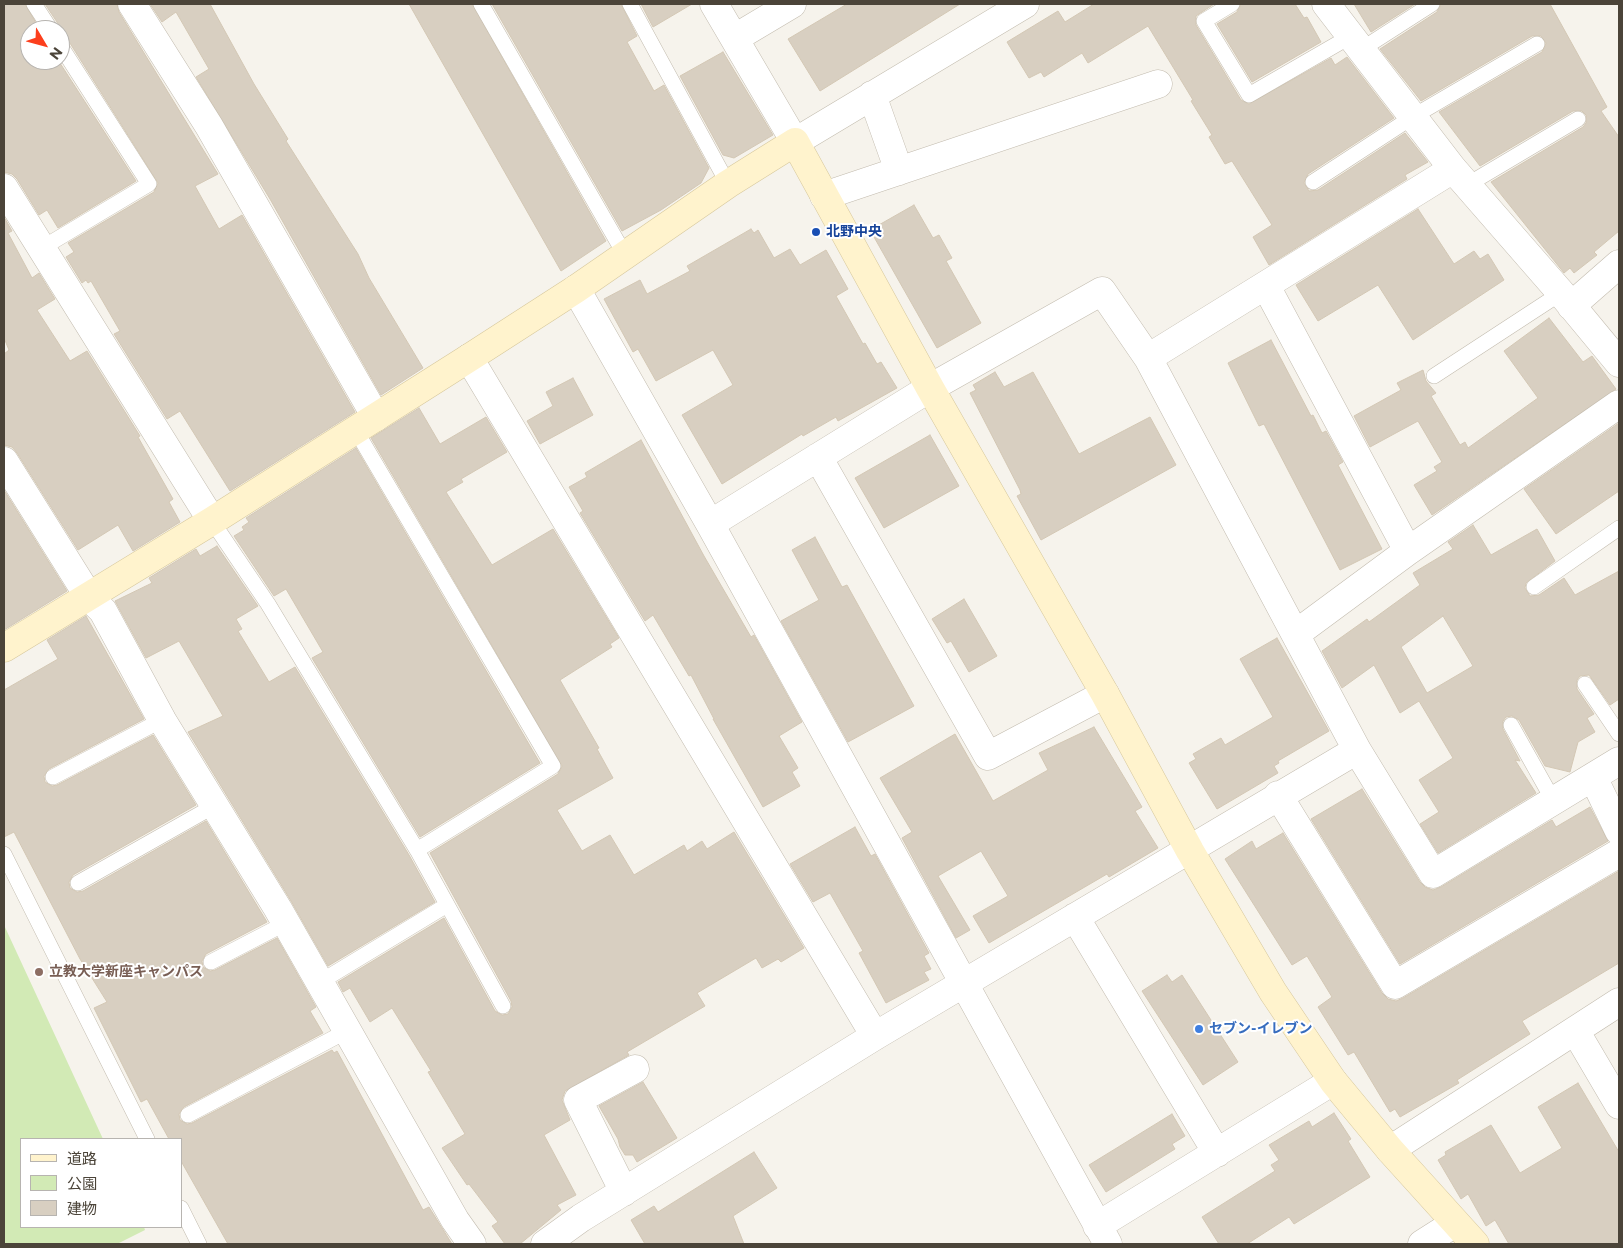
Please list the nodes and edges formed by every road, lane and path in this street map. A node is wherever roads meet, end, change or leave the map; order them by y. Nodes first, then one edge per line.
1 (34, 4) edge
2 (132, 4) edge
3 (481, 4) edge
4 (630, 4) edge
5 (714, 4) edge
6 (792, 4) edge
7 (1232, 4) edge
8 (1326, 4) edge
9 (1432, 4) edge
10 (1015, 6) edge
11 (44, 20) edge
12 (735, 38) junction
13 (1356, 42) junction
14 (1537, 44) dead end
15 (70, 61) edge
16 (1158, 84) dead end
17 (872, 96) junction
18 (1414, 116) junction
19 (1578, 119) dead end
20 (795, 142) junction
21 (899, 171) junction
22 (1460, 177) junction
23 (1313, 182) dead end
24 (728, 184) junction
25 (4, 188) edge
26 (824, 196) junction
27 (42, 248) junction
28 (625, 255) junction
29 (1619, 264) edge
30 (1266, 286) junction
31 (576, 289) junction
32 (1566, 299) junction
33 (469, 358) junction
34 (1148, 358) junction
35 (1619, 363) edge
36 (1434, 376) dead end
37 (930, 388) junction
38 (1619, 404) edge
39 (365, 423) junction
40 (818, 457) junction
41 (4, 461) edge
42 (212, 521) junction
43 (710, 524) junction
44 (1619, 528) edge
45 (1408, 551) junction
46 (1534, 586) dead end
47 (89, 597) junction
48 (1297, 634) junction
49 (4, 648) edge
50 (1585, 684) dead end
51 (1104, 694) junction
52 (162, 720) junction
53 (1511, 725) dead end
54 (1619, 734) edge
55 (1357, 750) junction
56 (1619, 761) edge
57 (53, 777) dead end
58 (1593, 777) junction
59 (1278, 795) junction
60 (1553, 800) junction
61 (214, 806) junction
62 (1619, 831) edge
63 (417, 850) junction
64 (1190, 851) junction
65 (1619, 853) edge
66 (4, 854) edge
67 (78, 883) dead end
68 (447, 905) junction
69 (1075, 917) junction
70 (286, 923) junction
71 (212, 962) dead end
72 (320, 982) junction
73 (963, 983) junction
74 (1619, 1002) edge
75 (503, 1006) dead end
76 (347, 1031) junction
77 (1576, 1032) junction
78 (875, 1036) junction
79 (635, 1069) dead end
80 (1332, 1081) junction
81 (1619, 1105) edge
82 (188, 1115) dead end
83 (146, 1138) edge
84 (1390, 1150) junction
85 (1216, 1153) junction
86 (624, 1192) junction
87 (182, 1210) edge
88 (1455, 1223) junction
89 (1103, 1235) edge
90 (199, 1244) edge
91 (472, 1244) edge
92 (545, 1244) edge
93 (1422, 1244) edge
94 (1475, 1244) edge

1 - 11 lane
2 - 39 street
3 - 28 lane
4 - 24 lane
5 - 12 street
6 - 12 street
7 - 13 lane
8 - 13 street
9 - 13 lane
10 - 17 street
12 - 20 street
13 - 18 street
14 - 18 lane
15 - 27 lane
16 - 21 street
17 - 20 street
17 - 21 street
18 - 22 street
18 - 23 lane
19 - 22 lane
20 - 24 street
20 - 26 street
21 - 26 street
22 - 30 street
22 - 32 street
24 - 28 street
25 - 27 street
26 - 37 street
27 - 42 street
28 - 31 street
29 - 32 street
30 - 34 street
30 - 45 street
31 - 33 street
31 - 43 street
32 - 35 street
32 - 36 lane
33 - 39 street
33 - 78 street
34 - 37 street
34 - 48 street
37 - 40 street
37 - 51 street
38 - 45 street
39 - 42 street
39 - 63 lane
40 - 43 street
40 - 51 street
41 - 47 street
42 - 47 street
42 - 63 lane
43 - 73 street
44 - 46 lane
45 - 48 street
47 - 49 street
47 - 52 street
48 - 55 street
50 - 54 lane
51 - 64 street
52 - 57 lane
52 - 61 street
53 - 60 lane
55 - 59 street
55 - 60 street
56 - 58 street
58 - 60 street
58 - 62 street
59 - 64 street
59 - 65 street
61 - 67 lane
61 - 70 street
63 - 68 lane
64 - 69 street
64 - 80 street
66 - 83 lane
68 - 72 lane
68 - 75 lane
69 - 73 street
69 - 85 street
70 - 71 lane
70 - 72 street
72 - 76 street
73 - 78 street
73 - 89 street
74 - 77 street
76 - 82 lane
76 - 91 street
77 - 81 street
77 - 84 street
78 - 86 street
79 - 86 street
80 - 84 street
80 - 85 street
84 - 88 street
85 - 89 street
86 - 92 street
87 - 90 lane
88 - 93 street
88 - 94 street

